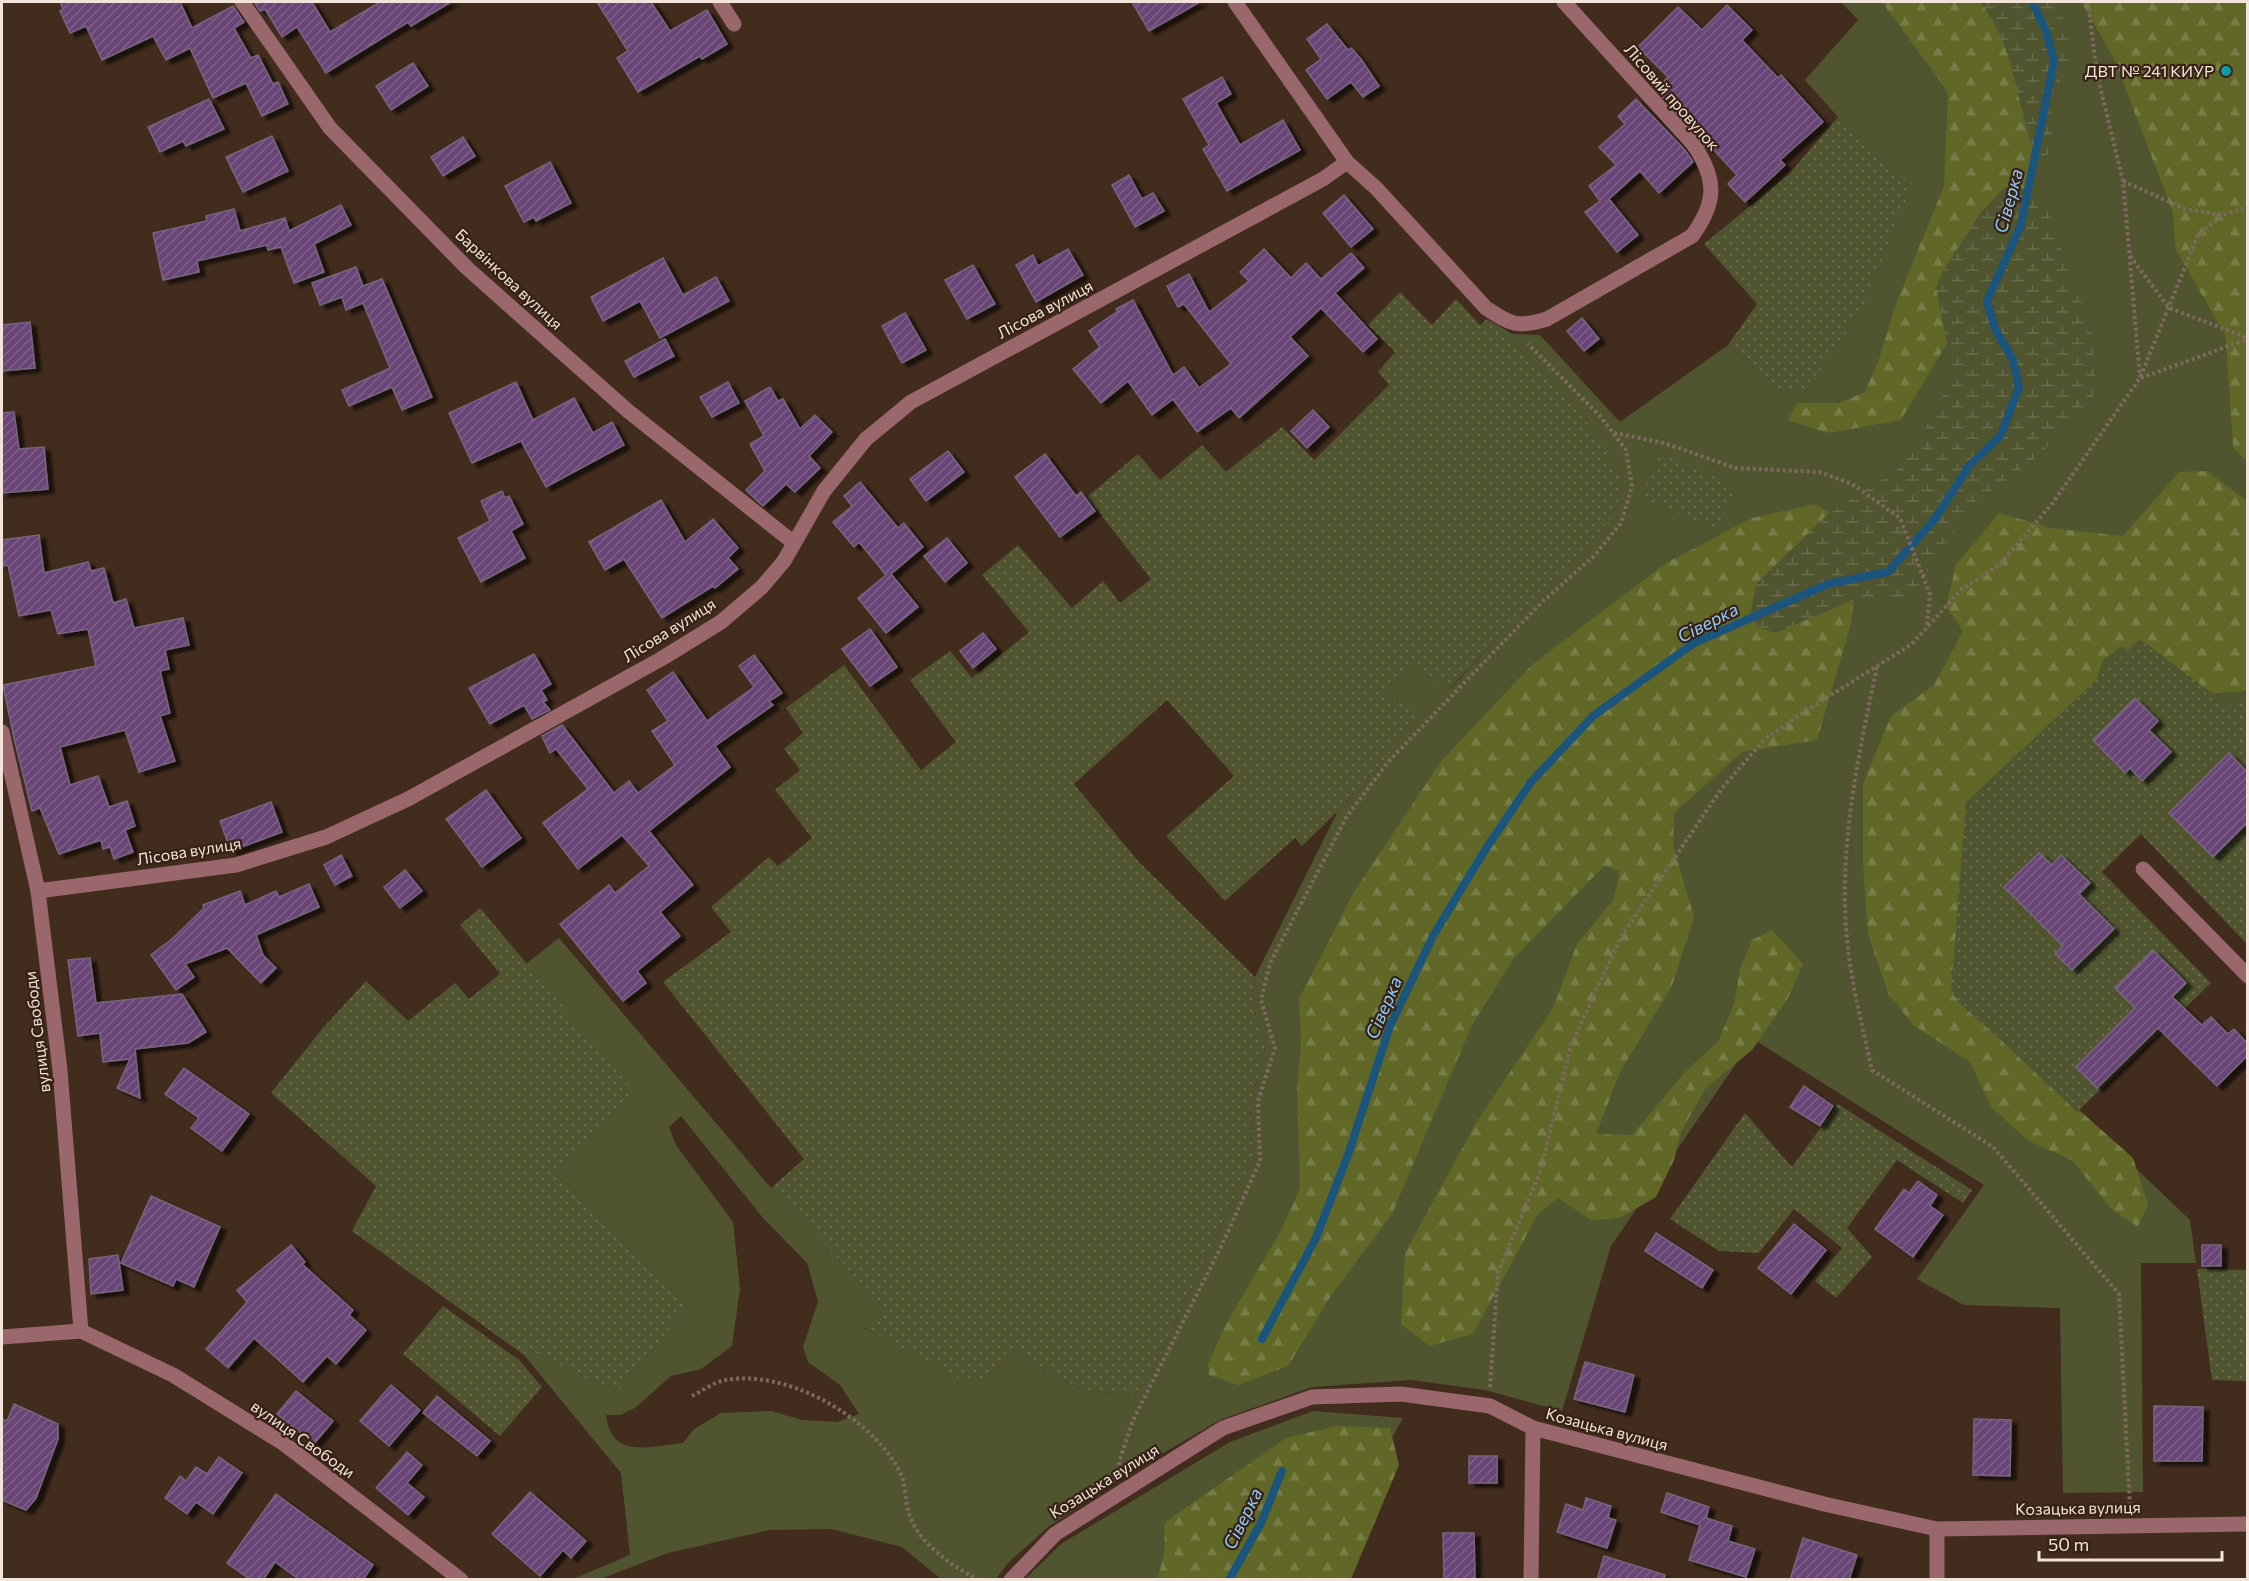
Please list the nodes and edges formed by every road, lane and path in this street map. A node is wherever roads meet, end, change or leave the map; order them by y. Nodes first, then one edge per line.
1 (242, 2) edge
2 (720, 2) edge
3 (1235, 2) edge
4 (1564, 2) edge
5 (2088, 2) edge
6 (734, 24) dead end
7 (1347, 162) junction
8 (2123, 181) junction
9 (2247, 207) edge
10 (2222, 215) junction
11 (2129, 255) junction
12 (2169, 308) junction
13 (1509, 323) junction
14 (2247, 338) edge
15 (2140, 378) junction
16 (1613, 433) junction
17 (794, 543) junction
18 (1926, 628) junction
19 (1877, 666) junction
20 (2, 732) edge
21 (2143, 869) dead end
22 (38, 891) junction
23 (2247, 976) edge
24 (81, 1331) junction
25 (2, 1337) edge
26 (692, 1396) dead end
27 (1490, 1406) junction
28 (1533, 1428) junction
29 (1123, 1490) junction
30 (2247, 1524) edge
31 (2131, 1525) junction
32 (1937, 1529) junction
33 (461, 1580) edge
34 (978, 1580) edge
35 (1011, 1580) edge
36 (1532, 1580) edge
37 (1937, 1580) edge

1 - 17 street, Барвінкова вулиця
2 - 6 street
3 - 7 street
4 - 13 street, Лісовий провулок
5 - 8 path
7 - 13 street
7 - 17 street, Лісова вулиця
8 - 10 path
8 - 11 path
9 - 10 path
10 - 12 path
11 - 12 path
11 - 15 path
12 - 14 path
12 - 15 path
13 - 16 path
14 - 15 path
15 - 18 path
16 - 18 path
16 - 29 path
17 - 22 street, Лісова вулиця
18 - 19 path
19 - 27 path
19 - 31 path
20 - 22 street, вулиця Свободи
21 - 23 street
22 - 24 street, вулиця Свободи
24 - 25 street, вулиця Свободи
24 - 33 street, вулиця Свободи
26 - 34 path
27 - 28 street, Козацька вулиця
27 - 29 street, Козацька вулиця
28 - 32 street, Козацька вулиця
28 - 36 street
29 - 35 street, Козацька вулиця
30 - 31 street, Козацька вулиця
31 - 32 street, Козацька вулиця
32 - 37 street

